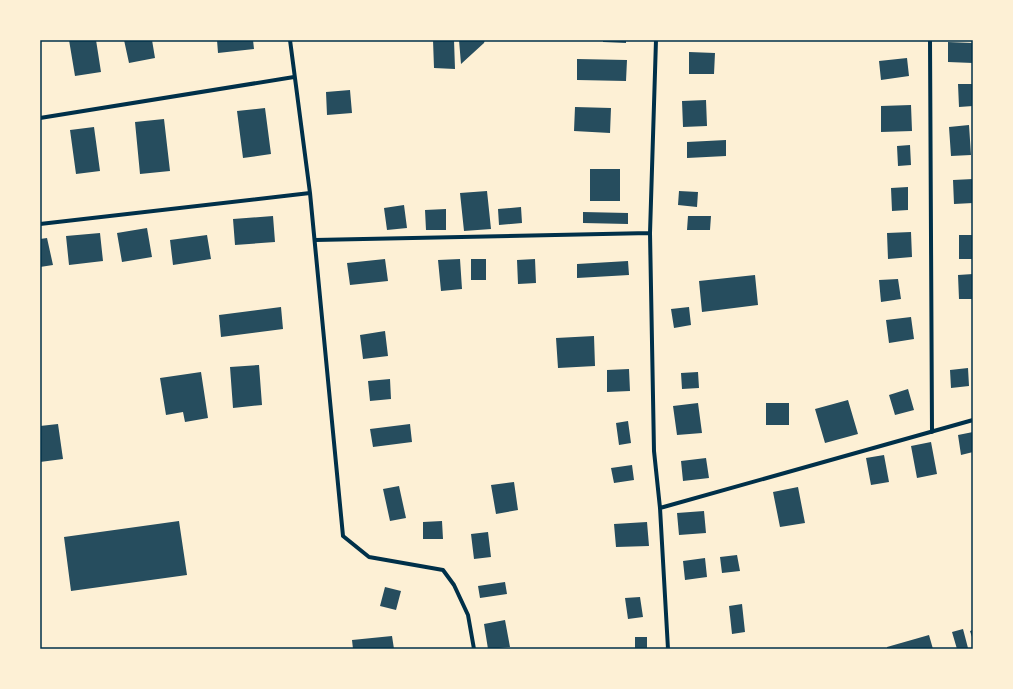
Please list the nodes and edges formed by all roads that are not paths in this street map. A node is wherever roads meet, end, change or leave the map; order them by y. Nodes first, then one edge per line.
1 (290, 40) edge
2 (656, 40) edge
3 (930, 40) edge
4 (294, 77) junction
5 (40, 118) edge
6 (310, 193) junction
7 (40, 224) edge
8 (650, 233) junction
9 (315, 240) junction
10 (973, 420) edge
11 (932, 432) junction
12 (660, 508) junction
13 (474, 649) edge
14 (668, 649) edge

1 - 4 street
2 - 8 street
3 - 11 street
4 - 5 street
4 - 6 street
6 - 7 street
6 - 9 street
8 - 9 street
8 - 12 street
9 - 13 street
10 - 11 street
11 - 12 street
12 - 14 street

